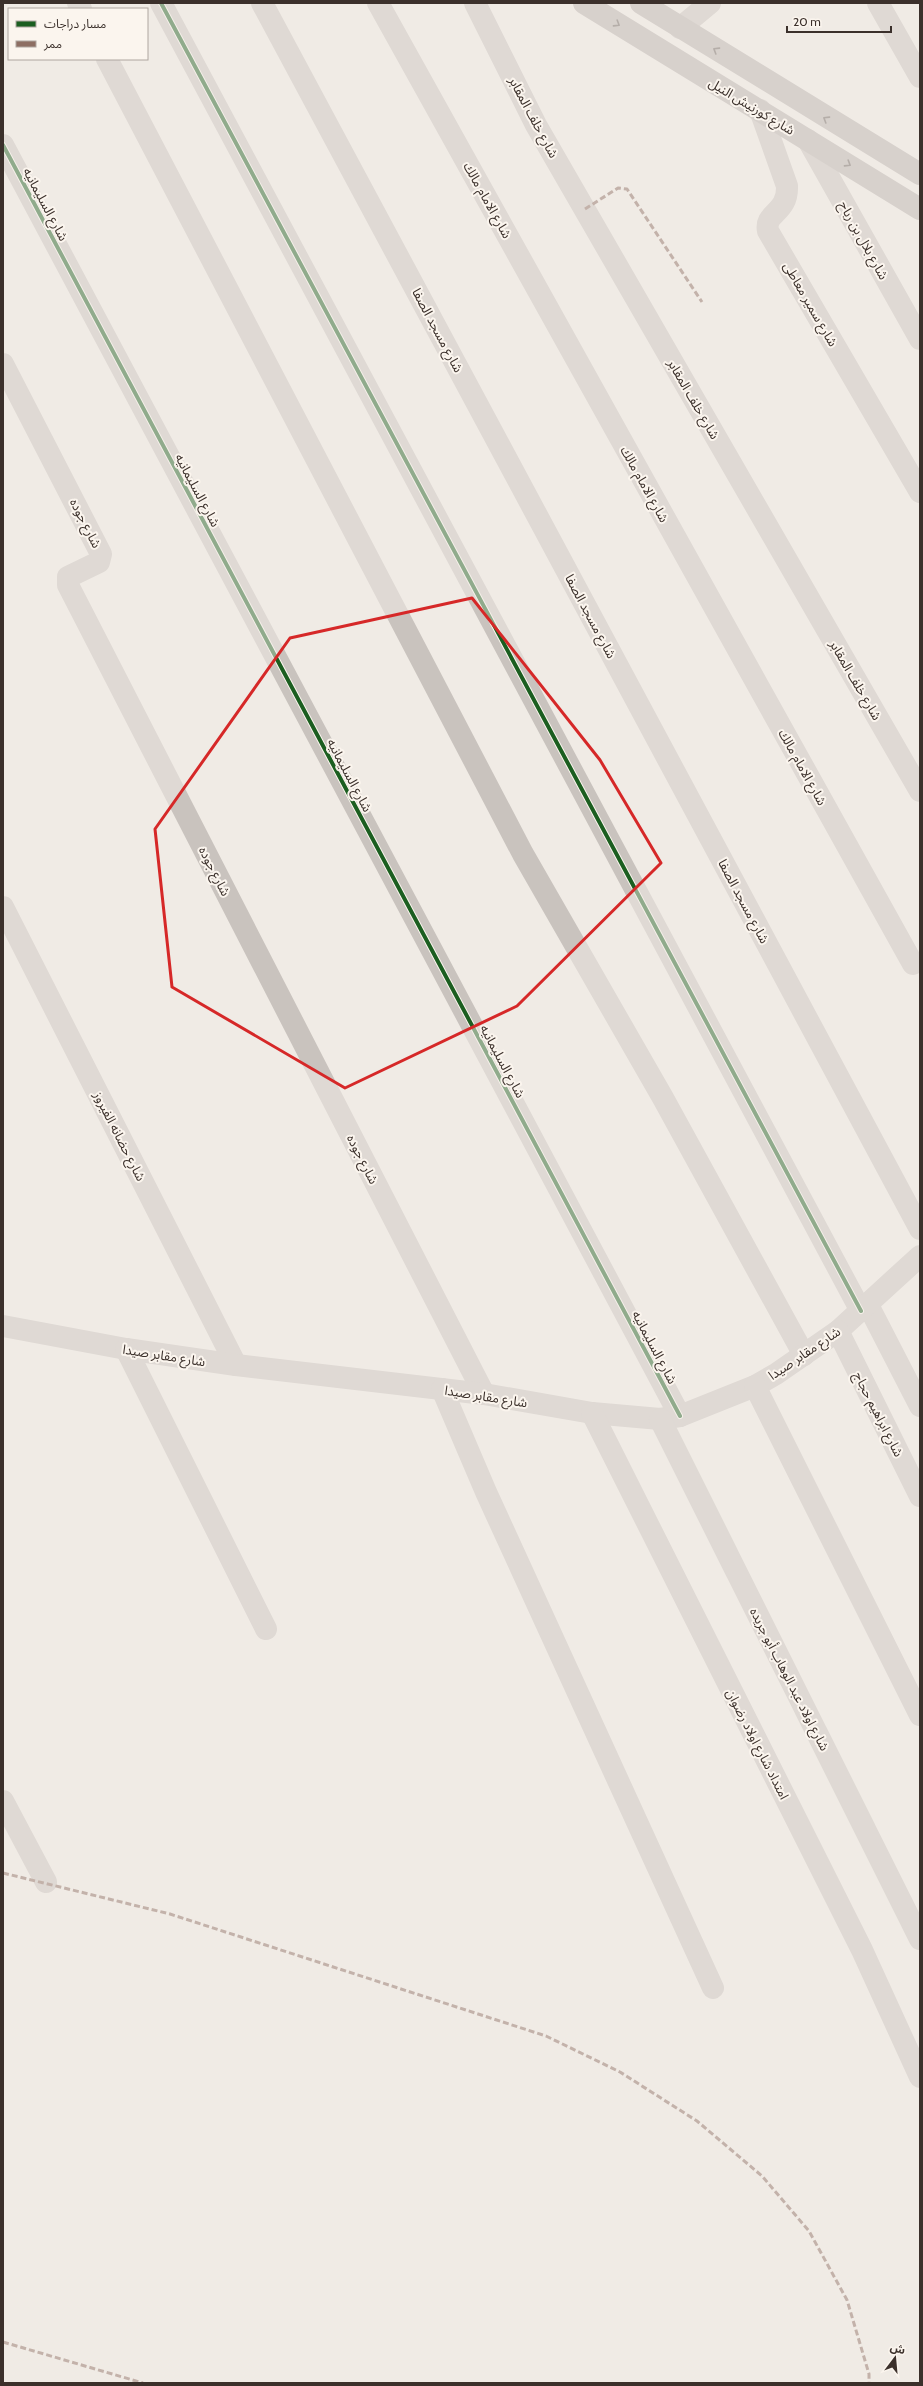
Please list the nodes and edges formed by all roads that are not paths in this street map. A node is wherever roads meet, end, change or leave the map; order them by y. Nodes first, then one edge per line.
1 (161, 3) edge
2 (262, 3) edge
3 (378, 3) edge
4 (475, 3) edge
5 (584, 3) edge
6 (641, 3) edge
7 (710, 3) edge
8 (878, 3) edge
9 (680, 28) junction
10 (108, 60) edge
11 (920, 77) edge
12 (760, 110) junction
13 (808, 140) junction
14 (3, 145) edge
15 (920, 174) edge
16 (920, 208) edge
17 (920, 339) edge
18 (3, 364) edge
19 (920, 492) edge
20 (920, 791) edge
21 (3, 907) edge
22 (913, 964) dead end
23 (920, 1229) edge
24 (920, 1256) edge
25 (865, 1308) junction
26 (3, 1326) edge
27 (838, 1331) junction
28 (126, 1349) junction
29 (804, 1355) junction
30 (236, 1366) junction
31 (754, 1386) junction
32 (442, 1389) junction
33 (484, 1394) junction
34 (920, 1406) edge
35 (592, 1413) junction
36 (670, 1417) junction
37 (920, 1496) edge
38 (266, 1629) dead end
39 (920, 1715) edge
40 (3, 1801) edge
41 (46, 1882) dead end
42 (920, 1939) edge
43 (713, 1988) dead end
44 (920, 2077) edge

1 - 25 street
2 - 23 street, شارع مسجد الصفا
3 - 22 street, شارع الامام مالك
4 - 20 street, شارع خلف المقابر
5 -> 12 main road, شارع كورنيش النيل
6 - 9 main road
7 - 9 street
8 - 11 street
15 -> 9 main road
10 - 29 street
12 - 13 main road, شارع كورنيش النيل
12 - 19 street, شارع سمير معاطى
13 -> 16 main road, شارع كورنيش النيل
13 - 17 street, شارع بلال بن رباح
14 - 36 street, شارع السليمانيه
18 - 33 street, شارع جوده
21 - 30 street, شارع حضانه الفيروز
24 - 25 street, شارع مقابر صيدا
25 - 27 street, شارع مقابر صيدا
25 - 34 street
26 - 28 street, شارع مقابر صيدا
27 - 29 street, شارع مقابر صيدا
27 - 37 street, شارع ابراهيم حجاج
28 - 30 street, شارع مقابر صيدا
28 - 38 street
29 - 31 street, شارع مقابر صيدا
30 - 32 street, شارع مقابر صيدا
31 - 36 street, شارع مقابر صيدا
31 - 39 street
32 - 33 street, شارع مقابر صيدا
32 - 43 street
33 - 35 street, شارع مقابر صيدا
35 - 36 street, شارع مقابر صيدا
35 - 44 street, امتداد شارع اولاد رضوان
36 - 42 street, شارع اولاد عبد الوهاب أبو جريده
40 - 41 street

